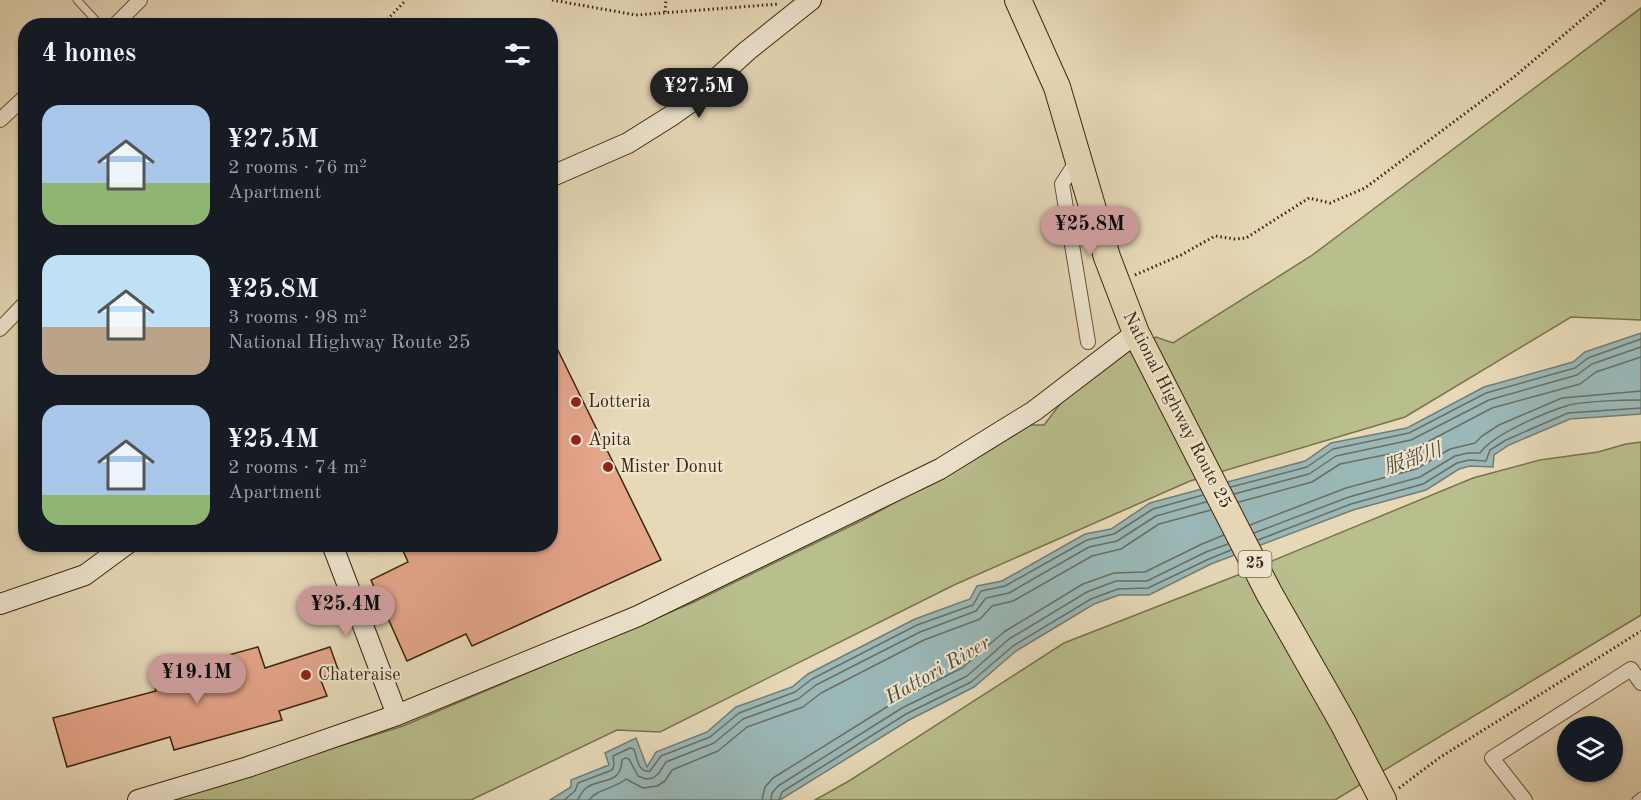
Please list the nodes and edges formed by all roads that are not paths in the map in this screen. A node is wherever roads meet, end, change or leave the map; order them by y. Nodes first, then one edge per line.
1 (77, 0) edge
2 (140, 0) edge
3 (1018, 0) edge
4 (806, 4) edge
5 (94, 18) edge
6 (122, 18) edge
7 (18, 103) edge
8 (0, 120) edge
9 (1081, 165) junction
10 (558, 174) edge
11 (18, 310) edge
12 (0, 328) edge
13 (1136, 333) junction
14 (1088, 342) dead end
15 (116, 552) edge
16 (335, 552) edge
17 (0, 604) edge
18 (1641, 682) edge
19 (397, 716) junction
20 (1381, 796) edge
21 (1641, 796) edge
22 (138, 800) edge
23 (1525, 800) edge
24 (1636, 800) edge

1 - 5 lane
2 - 6 street
3 - 9 highway, National Highway Route 25 / 25
4 - 10 street
7 - 8 street
9 - 13 highway, National Highway Route 25 / 25
9 - 14 street
11 - 12 street
13 - 19 street
13 - 20 highway, National Highway Route 25 / 25
15 - 17 street
16 - 19 street
18 - 23 street
19 - 22 street
21 - 24 lane

